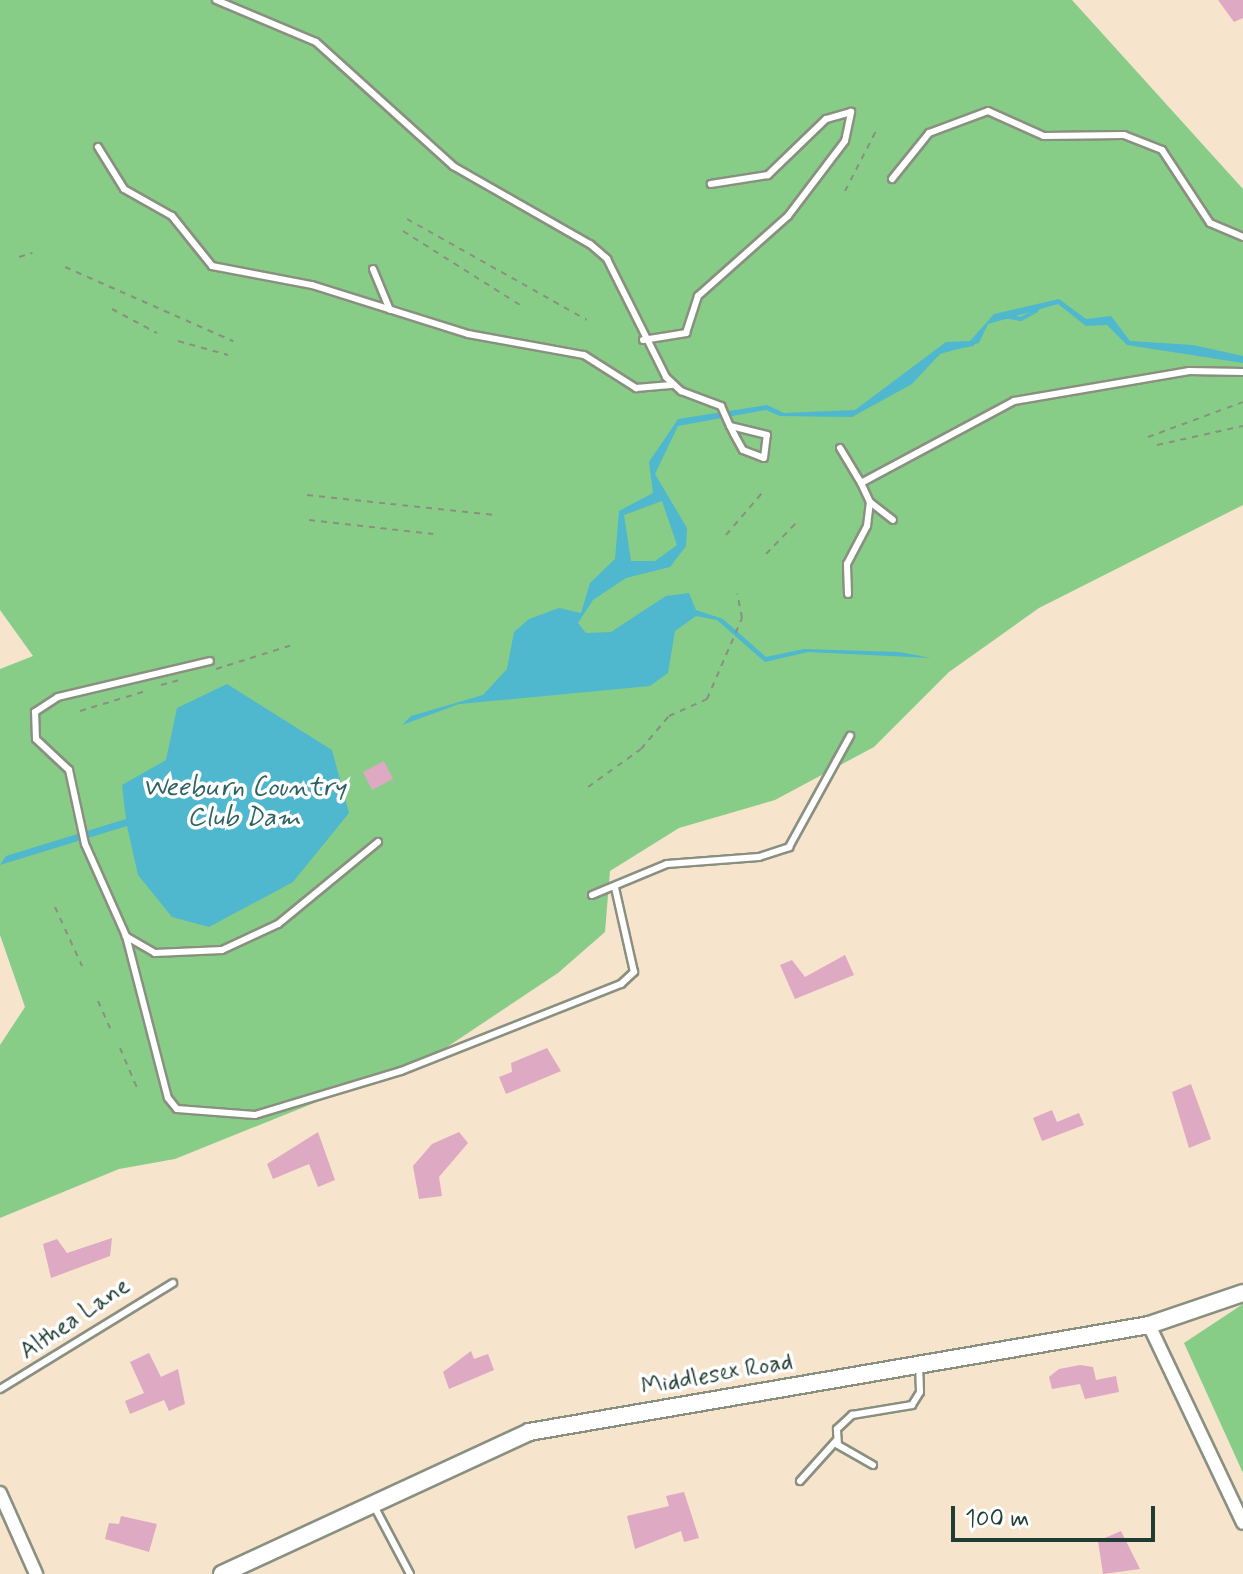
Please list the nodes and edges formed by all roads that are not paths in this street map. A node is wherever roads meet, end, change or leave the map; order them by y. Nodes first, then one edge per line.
1 (216, 0) edge
2 (98, 147) dead end
3 (892, 179) dead end
4 (711, 184) dead end
5 (1243, 237) edge
6 (373, 269) dead end
7 (390, 310) junction
8 (643, 340) junction
9 (1243, 372) edge
10 (674, 385) junction
11 (729, 424) junction
12 (840, 448) dead end
13 (861, 483) junction
14 (870, 502) junction
15 (893, 520) dead end
16 (848, 594) dead end
17 (210, 661) dead end
18 (850, 736) dead end
19 (378, 842) dead end
20 (615, 888) junction
21 (592, 895) dead end
22 (126, 936) junction
23 (173, 1283) dead end
24 (1243, 1293) edge
25 (1149, 1325) junction
26 (918, 1365) junction
27 (0, 1389) edge
28 (836, 1441) junction
29 (873, 1465) dead end
30 (800, 1481) dead end
31 (0, 1493) edge
32 (373, 1504) junction
33 (1243, 1523) edge
34 (36, 1574) edge
35 (222, 1574) edge
36 (410, 1574) edge

1 - 8 lane
2 - 7 lane
3 - 5 lane
4 - 8 lane
6 - 7 lane
7 - 10 lane
8 - 10 lane
9 - 13 lane
10 - 11 lane
11 - 11 lane
12 - 13 lane
13 - 14 lane
14 - 15 lane
14 - 16 lane
17 - 22 lane
18 - 20 lane
19 - 22 lane
20 - 21 lane
20 - 22 lane
23 - 27 lane, Althea Lane
24 - 25 main road, Middlesex Road
25 - 26 main road, Middlesex Road
25 - 33 street
26 - 28 lane
26 - 32 main road, Middlesex Road
28 - 29 lane
28 - 30 lane
31 - 34 street
32 - 35 main road, Middlesex Road
32 - 36 lane

